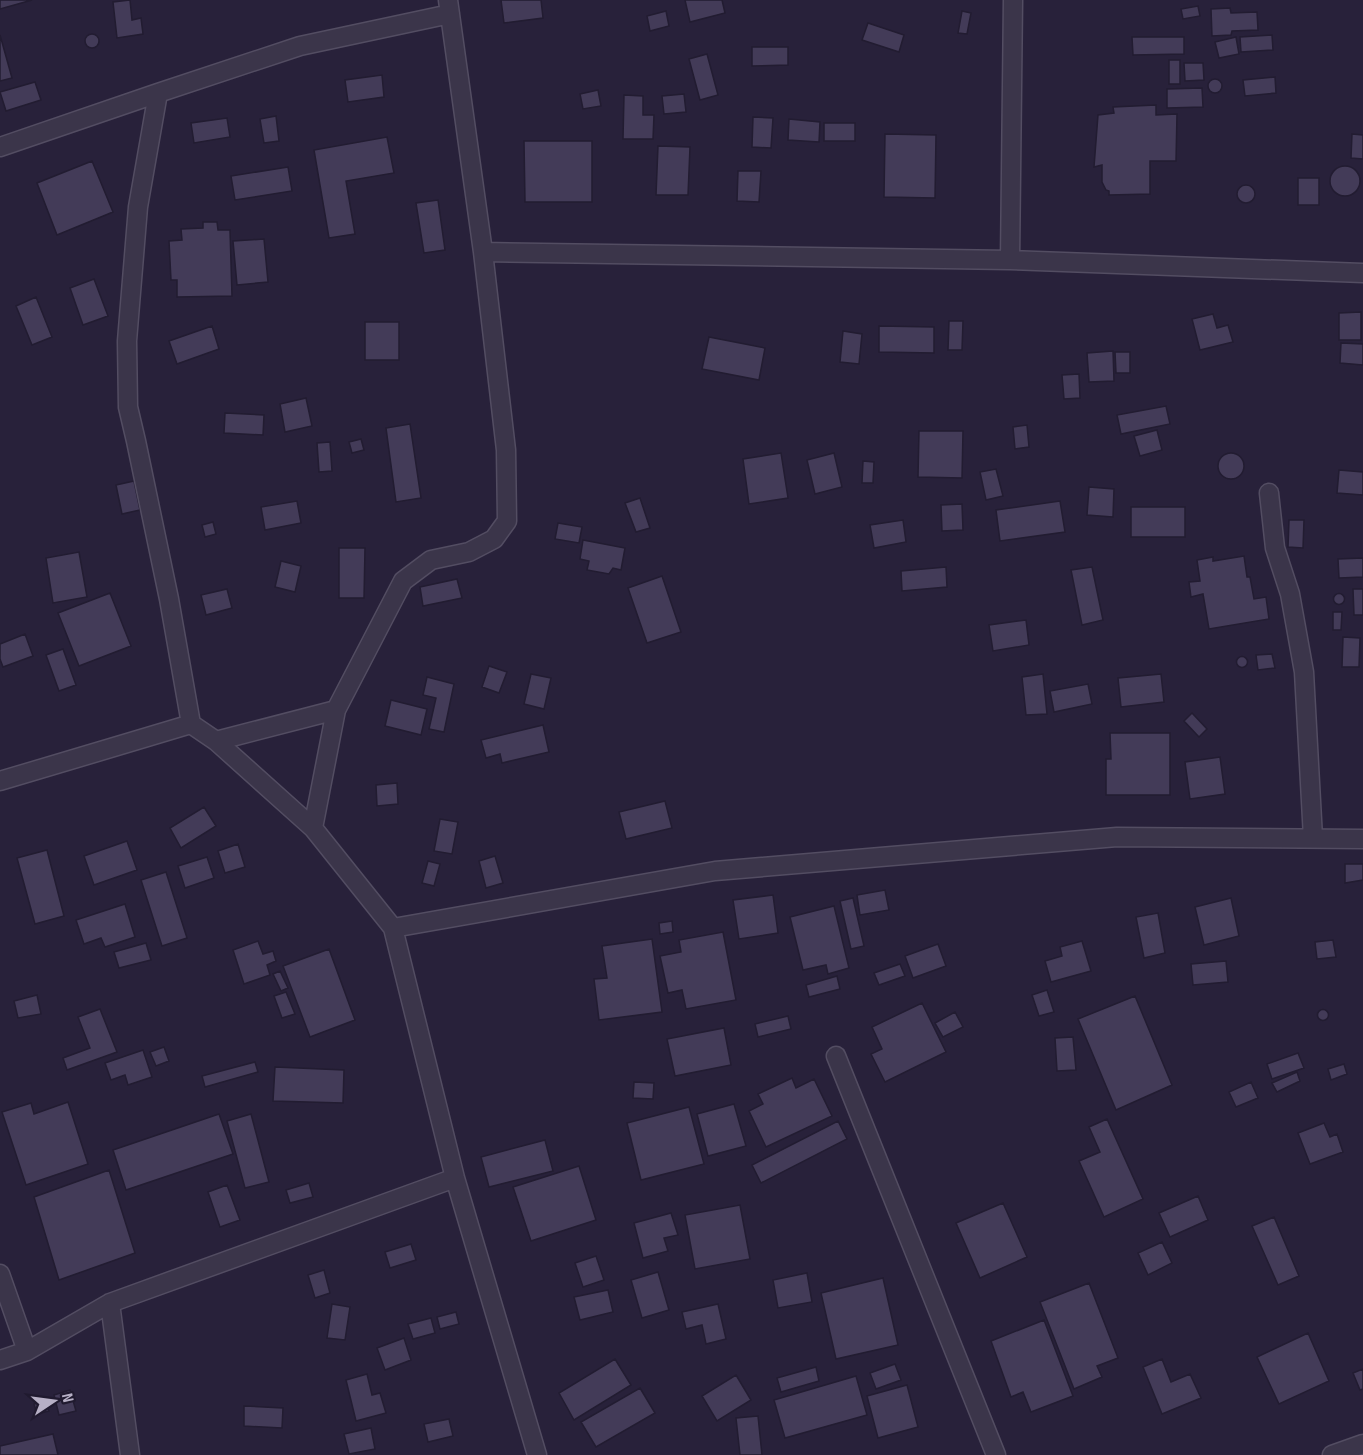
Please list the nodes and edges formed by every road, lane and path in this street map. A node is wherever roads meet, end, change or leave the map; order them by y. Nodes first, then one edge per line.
1 (1013, 0) edge
2 (449, 7) edge
3 (158, 93) junction
4 (0, 147) edge
5 (483, 252) junction
6 (1010, 260) junction
7 (1363, 273) edge
8 (1269, 493) dead end
9 (336, 710) junction
10 (191, 724) junction
11 (216, 741) junction
12 (0, 781) edge
13 (312, 828) junction
14 (1313, 838) junction
15 (1363, 839) edge
16 (393, 928) junction
17 (836, 1056) dead end
18 (455, 1178) junction
19 (0, 1274) edge
20 (110, 1303) junction
21 (27, 1351) junction
22 (0, 1360) edge
23 (1363, 1444) edge
24 (130, 1455) edge
25 (537, 1455) edge
26 (996, 1455) edge
27 (1332, 1455) edge

1 - 6 street
2 - 3 street
2 - 5 street
3 - 4 street
3 - 10 street
5 - 6 street
5 - 9 street
6 - 7 street
8 - 14 street
9 - 11 street
9 - 13 street
10 - 11 street
10 - 12 street
11 - 13 street
13 - 16 street
14 - 15 street
14 - 16 street
16 - 18 street
17 - 26 street
18 - 20 street
18 - 25 street
19 - 21 street
20 - 21 street
20 - 24 street
21 - 22 street
23 - 27 street

